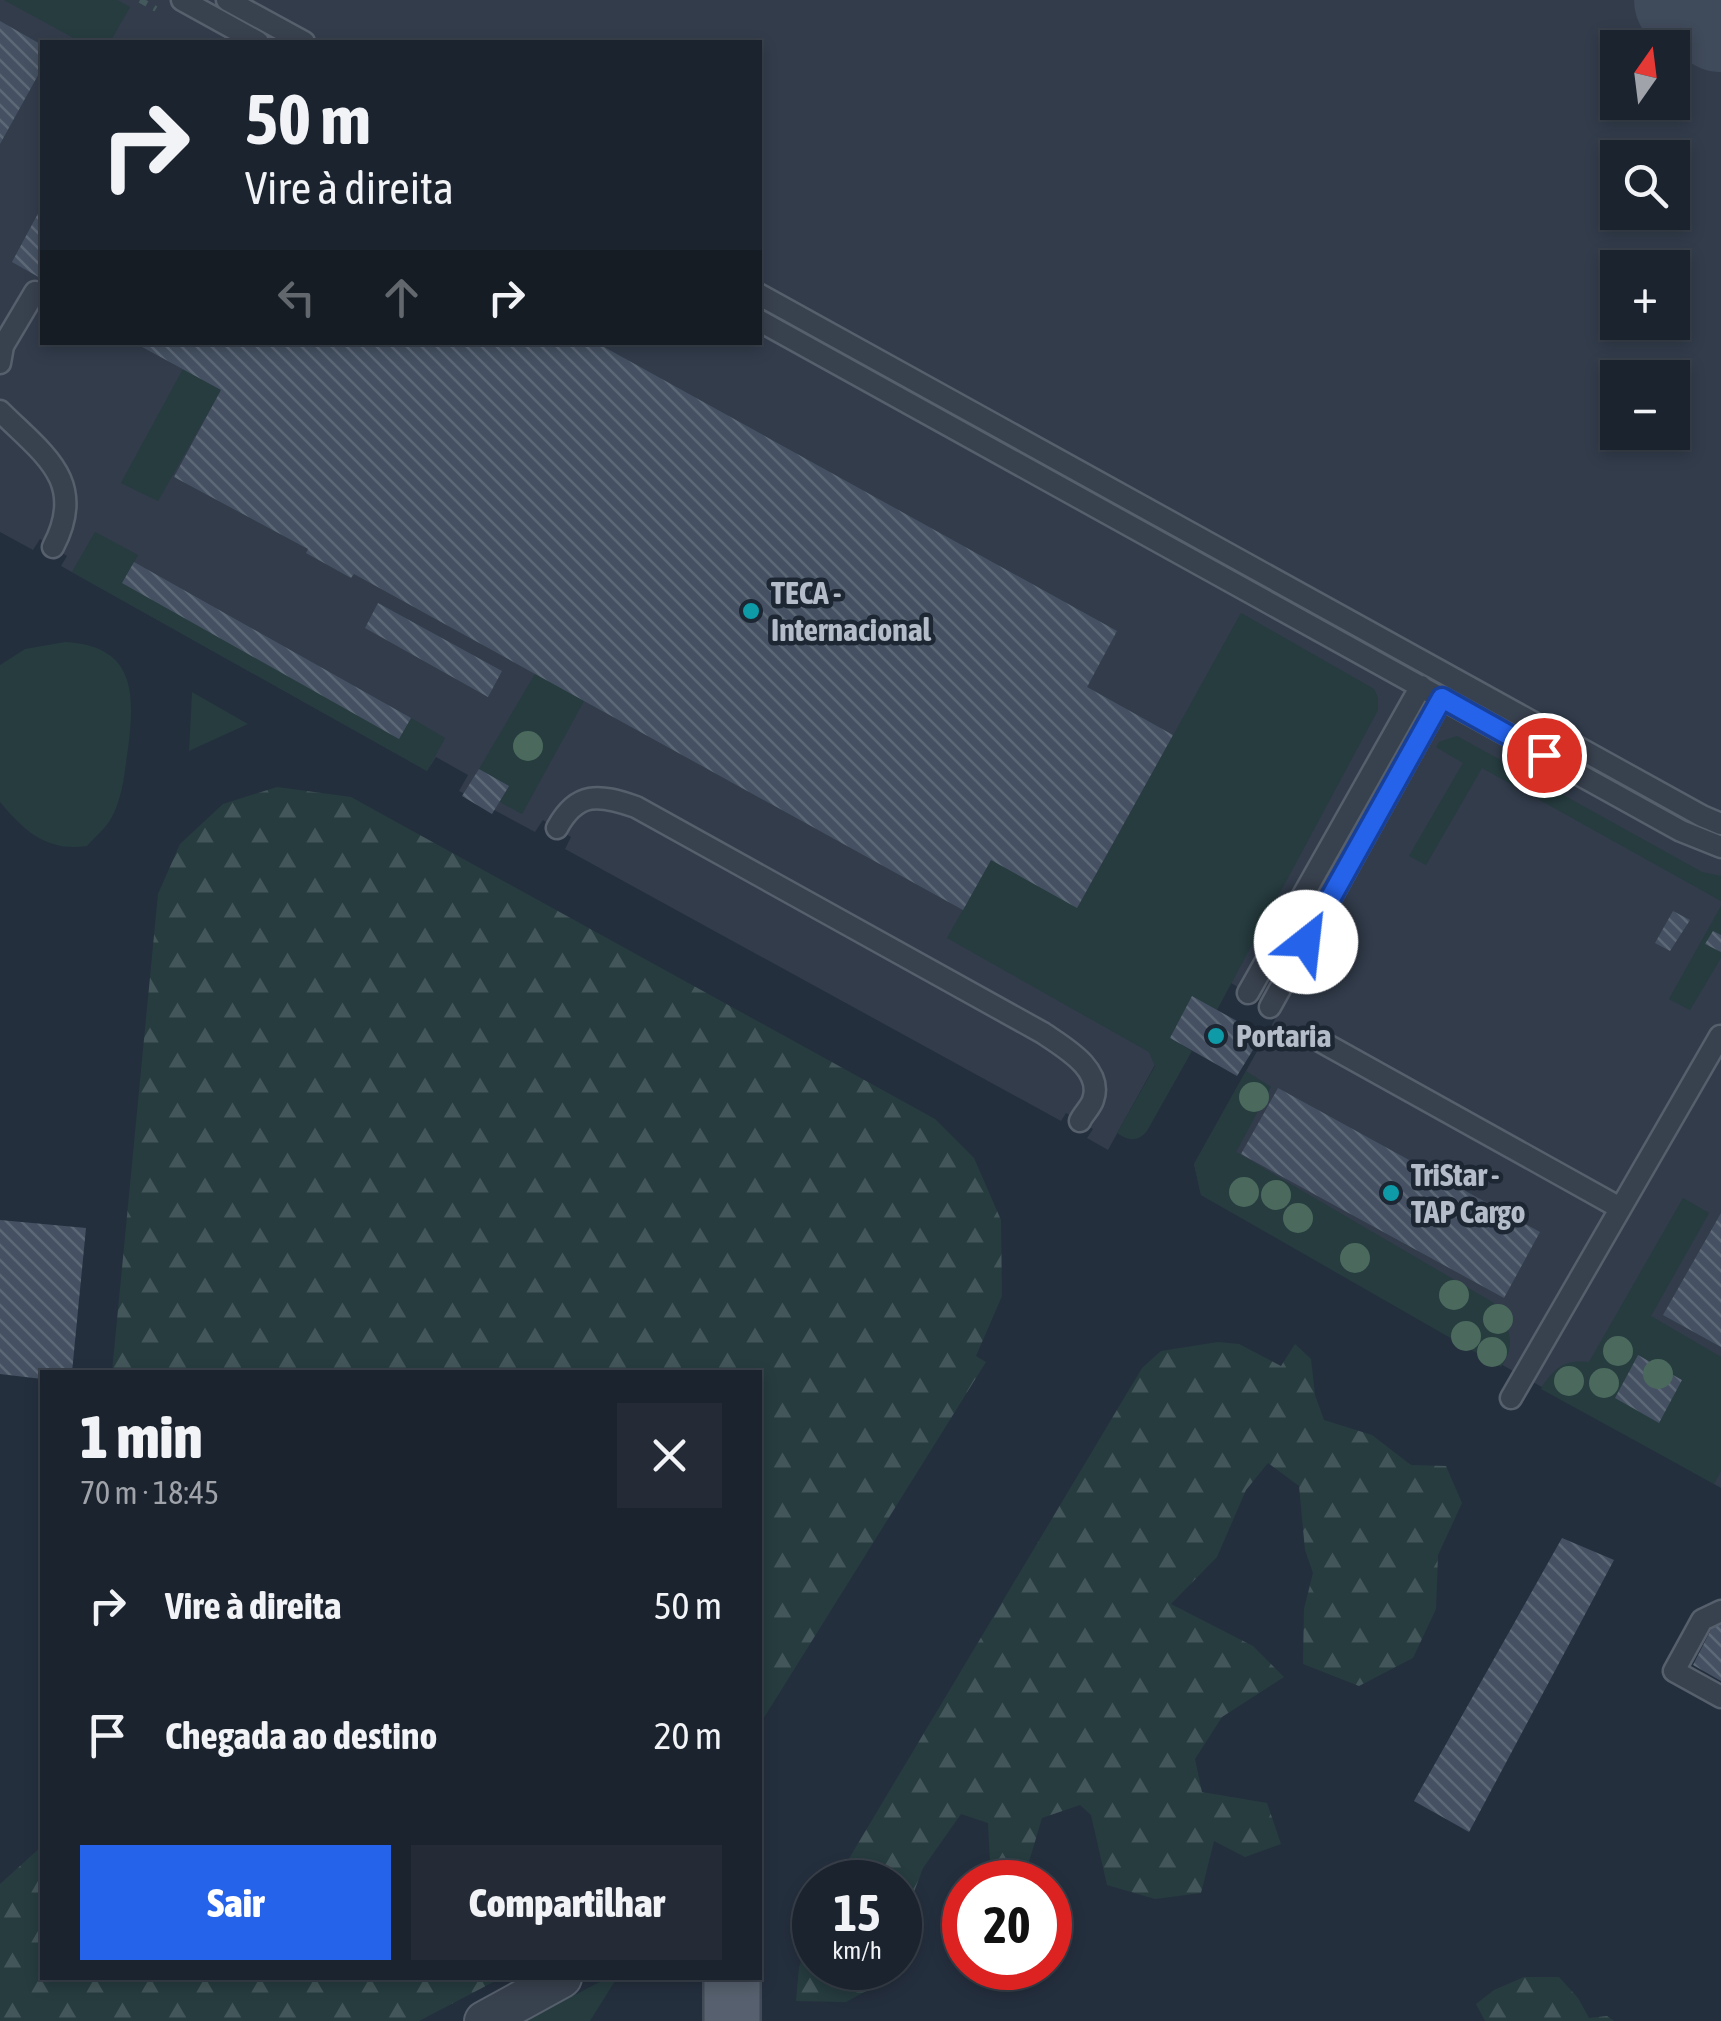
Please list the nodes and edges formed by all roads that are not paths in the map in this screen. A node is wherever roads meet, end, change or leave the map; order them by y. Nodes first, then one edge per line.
1 (182, 0) edge
2 (227, 0) edge
3 (254, 40) edge
4 (300, 40) edge
5 (35, 292) dead end
6 (762, 296) edge
7 (762, 322) edge
8 (0, 363) edge
9 (0, 411) edge
10 (53, 548) dead end
11 (1421, 686) junction
12 (1442, 698) junction
13 (1721, 824) edge
14 (557, 828) dead end
15 (1721, 846) edge
16 (1248, 993) dead end
17 (1270, 1007) dead end
18 (1720, 1036) edge
19 (1320, 1041) dead end
20 (1080, 1120) dead end
21 (1620, 1208) junction
22 (1512, 1398) dead end
23 (1721, 1610) edge
24 (1721, 1697) edge
25 (558, 1980) edge
26 (732, 1980) edge
27 (484, 2021) edge
28 (732, 2021) edge

1 - 3 lane
2 - 4 lane
5 - 8 lane
6 - 13 lane
7 - 11 lane
9 - 10 lane
11 - 12 lane
11 - 16 lane
12 - 15 lane
12 - 17 lane
14 - 20 lane
18 - 21 lane
19 - 21 lane
21 - 22 lane
23 - 24 lane
25 - 27 street
26 - 28 main road

